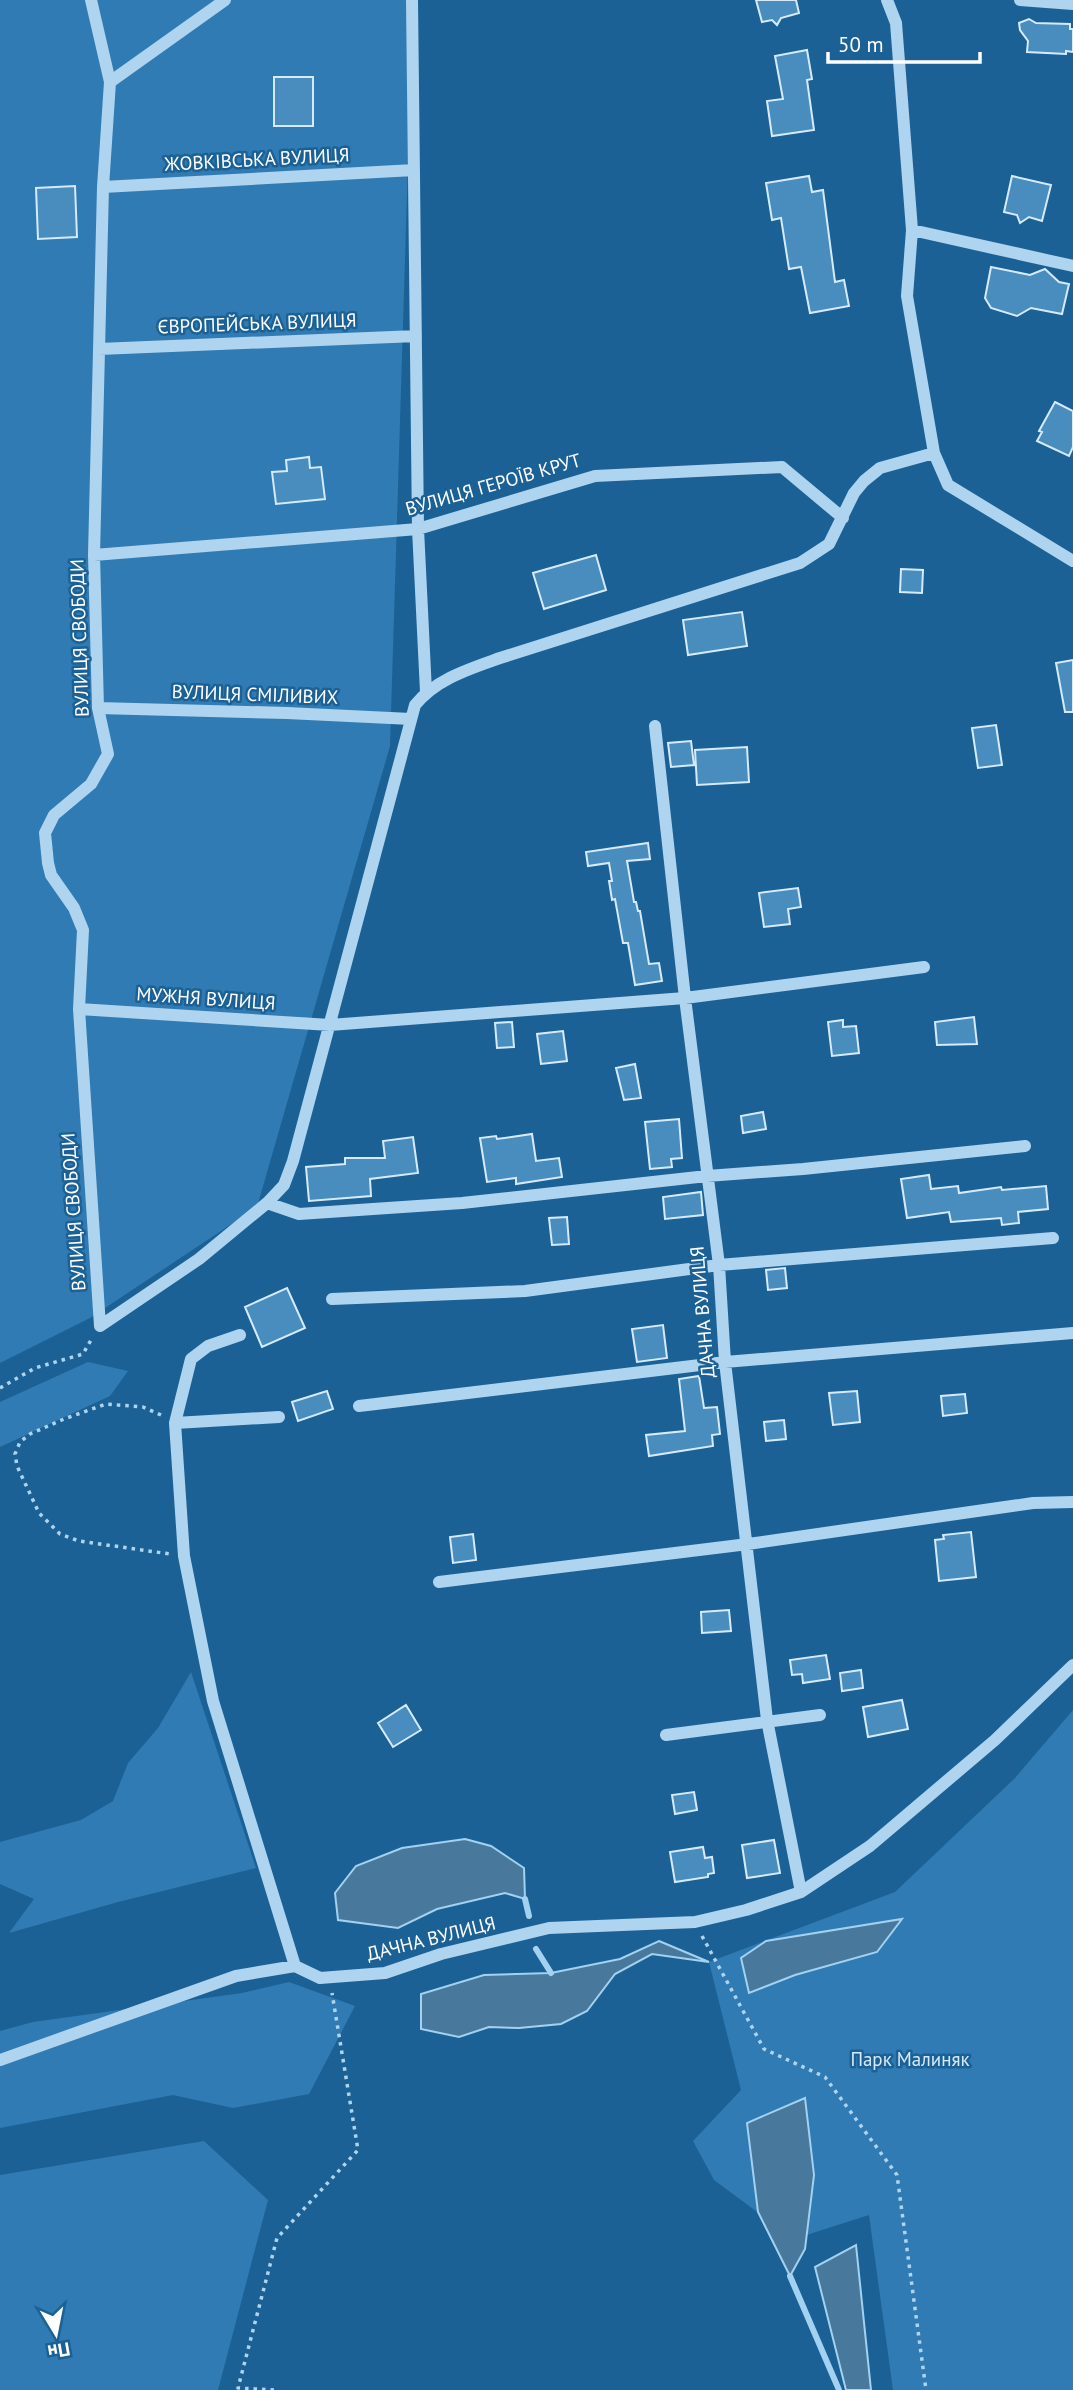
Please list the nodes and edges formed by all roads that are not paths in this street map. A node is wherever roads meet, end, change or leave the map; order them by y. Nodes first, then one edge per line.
1 (91, 0) edge
2 (225, 0) edge
3 (412, 0) edge
4 (887, 0) edge
5 (1020, 0) edge
6 (1073, 4) edge
7 (110, 82) junction
8 (414, 170) junction
9 (103, 187) junction
10 (912, 230) junction
11 (1073, 266) edge
12 (416, 336) junction
13 (99, 349) junction
14 (934, 453) junction
15 (843, 518) junction
16 (418, 528) junction
17 (94, 555) junction
18 (1073, 561) edge
19 (426, 692) junction
20 (98, 708) junction
21 (411, 719) junction
22 (655, 726) dead end
23 (924, 967) dead end
24 (685, 998) junction
25 (79, 1009) junction
26 (330, 1025) junction
27 (1025, 1146) dead end
28 (707, 1176) junction
29 (267, 1203) junction
30 (1053, 1238) dead end
31 (719, 1265) junction
32 (332, 1299) dead end
33 (1073, 1334) edge
34 (240, 1335) dead end
35 (725, 1362) junction
36 (359, 1406) dead end
37 (279, 1417) dead end
38 (175, 1423) junction
39 (1073, 1502) edge
40 (748, 1544) junction
41 (439, 1582) dead end
42 (1073, 1665) edge
43 (820, 1715) dead end
44 (767, 1720) junction
45 (666, 1735) dead end
46 (801, 1892) junction
47 (295, 1966) junction
48 (0, 2060) edge

1 - 7 street, ВУЛИЦЯ СВОБОДИ
2 - 7 street
3 - 8 street
4 - 10 street
5 - 6 street
7 - 9 street, ВУЛИЦЯ СВОБОДИ
8 - 9 street, ЖОВКІВСЬКА ВУЛИЦЯ
8 - 12 street
9 - 13 street, ВУЛИЦЯ СВОБОДИ
10 - 11 street
10 - 14 street
12 - 13 street, ЄВРОПЕЙСЬКА ВУЛИЦЯ
12 - 16 street
13 - 17 street, ВУЛИЦЯ СВОБОДИ
14 - 15 street
14 - 18 street
15 - 16 street, ВУЛИЦЯ ГЕРОЇВ КРУТ
15 - 19 street
16 - 17 street, ВУЛИЦЯ ГЕРОЇВ КРУТ
16 - 19 street
17 - 20 street, ВУЛИЦЯ СВОБОДИ
19 - 21 street
20 - 21 street, ВУЛИЦЯ СМІЛИВИХ
20 - 25 street, ВУЛИЦЯ СВОБОДИ
21 - 26 street
22 - 24 street, ДАЧНА ВУЛИЦЯ
23 - 24 street, МУЖНЯ ВУЛИЦЯ
24 - 26 street, МУЖНЯ ВУЛИЦЯ
24 - 28 street, ДАЧНА ВУЛИЦЯ
25 - 26 street, МУЖНЯ ВУЛИЦЯ
25 - 29 street, ВУЛИЦЯ СВОБОДИ
26 - 29 street
27 - 28 street
28 - 29 street
28 - 31 street, ДАЧНА ВУЛИЦЯ
30 - 31 street
31 - 32 street
31 - 35 street, ДАЧНА ВУЛИЦЯ
33 - 35 street
34 - 38 street
35 - 36 street
35 - 40 street, ДАЧНА ВУЛИЦЯ
37 - 38 street
38 - 47 street
39 - 40 street
40 - 41 street
40 - 44 street, ДАЧНА ВУЛИЦЯ
42 - 46 street, ДАЧНА ВУЛИЦЯ
43 - 44 street
44 - 45 street
44 - 46 street, ДАЧНА ВУЛИЦЯ
46 - 47 street, ДАЧНА ВУЛИЦЯ
47 - 48 street

